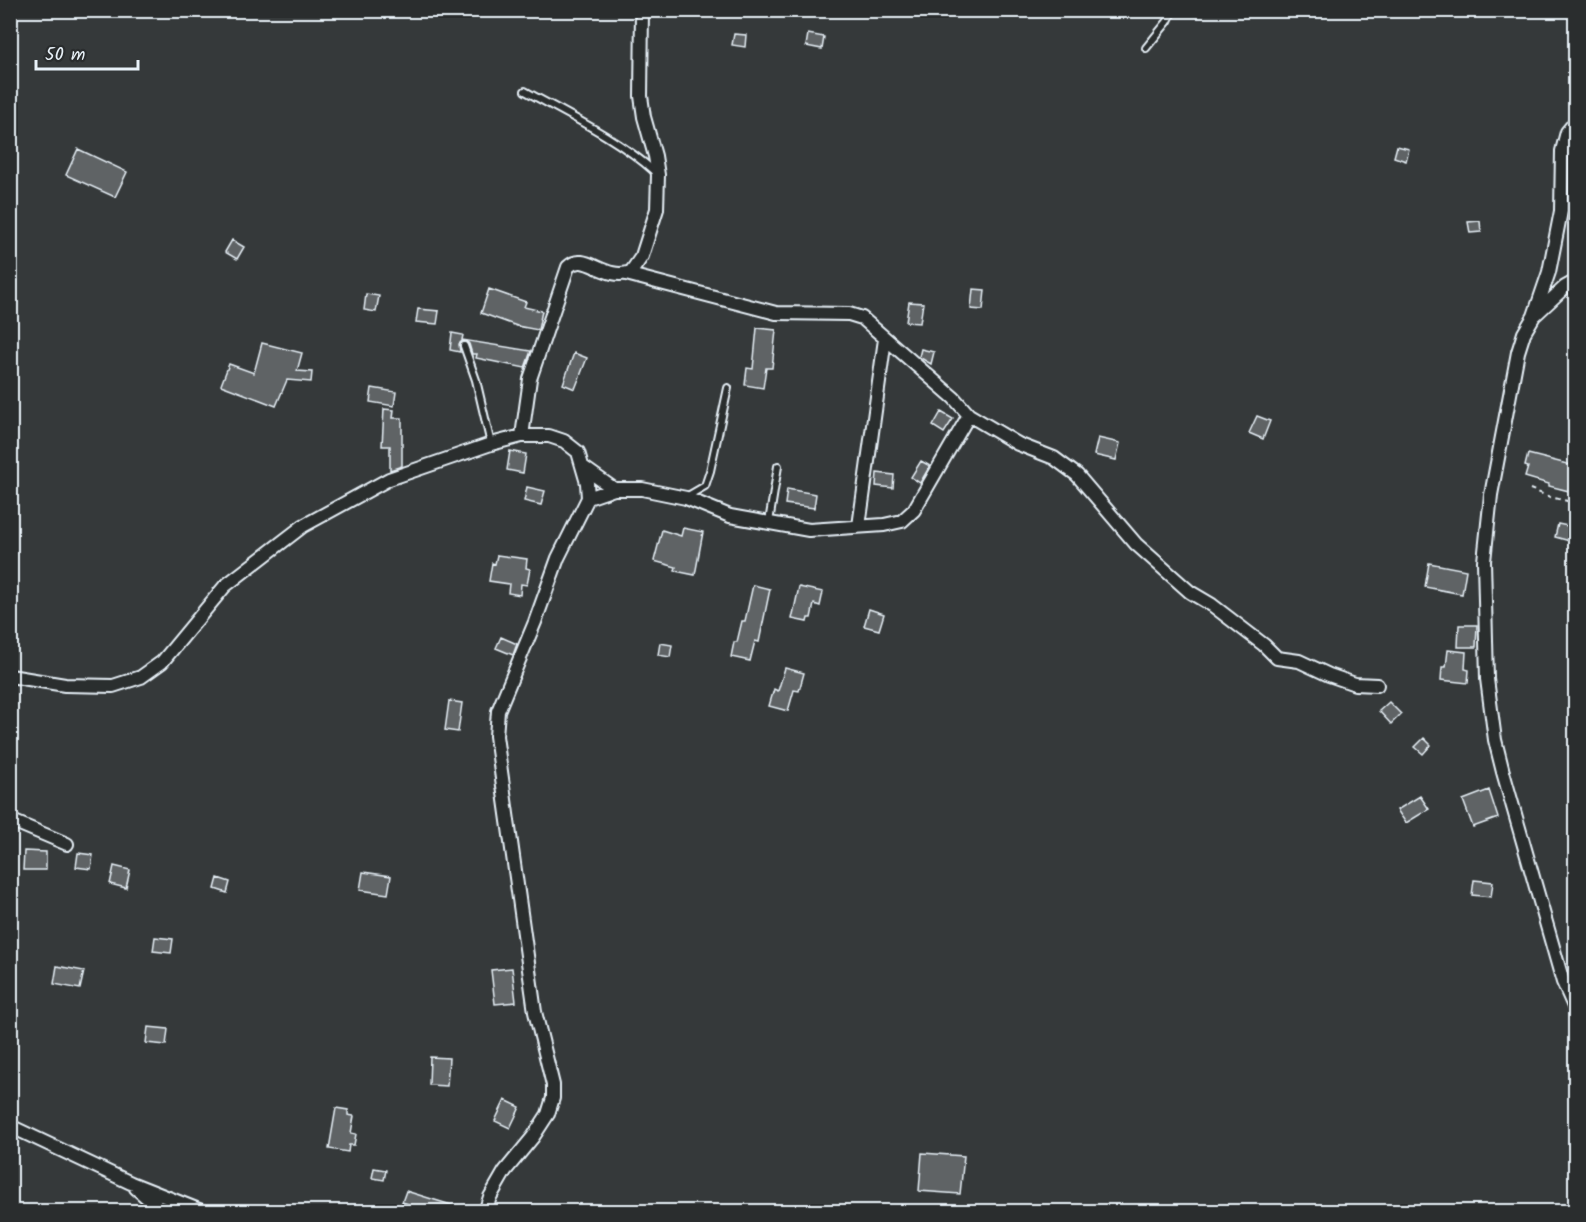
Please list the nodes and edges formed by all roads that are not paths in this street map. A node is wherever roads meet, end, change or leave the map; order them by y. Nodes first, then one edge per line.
1 (642, 10) edge
2 (1173, 10) edge
3 (1146, 48) dead end
4 (525, 91) dead end
5 (1575, 121) edge
6 (658, 175) junction
7 (626, 274) junction
8 (1575, 281) edge
9 (1534, 316) junction
10 (885, 339) junction
11 (464, 346) dead end
12 (729, 388) dead end
13 (969, 415) junction
14 (522, 436) junction
15 (491, 444) junction
16 (778, 466) dead end
17 (583, 467) junction
18 (614, 489) junction
19 (588, 498) junction
20 (686, 498) junction
21 (769, 522) junction
22 (859, 526) junction
23 (10, 676) edge
24 (1377, 685) dead end
25 (10, 820) edge
26 (67, 844) dead end
27 (1575, 1011) edge
28 (10, 1126) edge
29 (131, 1183) junction
30 (163, 1212) edge
31 (204, 1212) edge
32 (485, 1212) edge

1 - 6 street
2 - 3 lane
4 - 6 lane
5 - 9 street
6 - 7 street
7 - 10 street
7 - 14 street
8 - 9 street
9 - 27 street
10 - 13 street
10 - 22 street
11 - 15 lane
12 - 20 lane
13 - 22 street
13 - 24 street
14 - 15 street
14 - 17 street
15 - 23 street
16 - 21 lane
17 - 18 street
17 - 19 street
18 - 19 street
18 - 20 street
19 - 32 street
20 - 21 street
21 - 22 street
25 - 26 street
28 - 29 street
29 - 30 street
29 - 31 street

